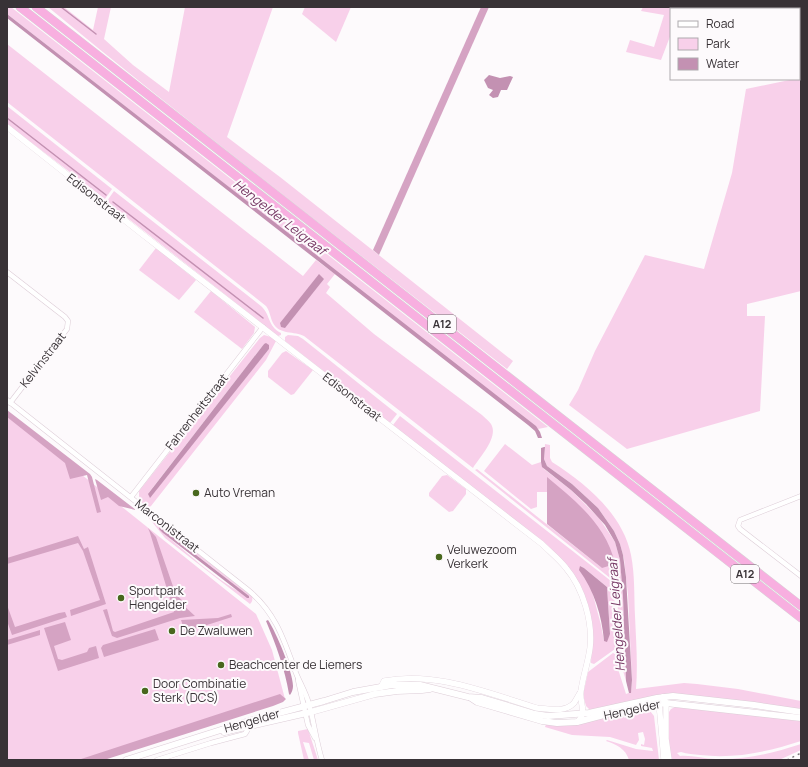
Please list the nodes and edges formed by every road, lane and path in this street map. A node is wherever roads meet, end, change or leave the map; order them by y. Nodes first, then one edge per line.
1 (20, 7) edge
2 (36, 7) edge
3 (7, 127) edge
4 (7, 272) edge
5 (263, 327) junction
6 (8, 402) edge
7 (801, 496) edge
8 (131, 497) junction
9 (801, 576) edge
10 (801, 606) edge
11 (801, 618) edge
12 (381, 687) junction
13 (432, 689) junction
14 (580, 692) junction
15 (468, 697) junction
16 (664, 700) junction
17 (659, 703) junction
18 (306, 706) junction
19 (569, 706) junction
20 (583, 711) junction
21 (801, 712) edge
22 (308, 713) junction
23 (801, 718) edge
24 (577, 722) junction
25 (250, 726) junction
26 (126, 760) edge
27 (135, 760) edge
28 (157, 760) edge
29 (322, 760) edge
30 (664, 760) edge
31 (669, 760) edge

1 - 11 highway, A12
2 - 10 highway, A12
3 - 5 street, Edisonstraat
4 - 6 street, Kelvinstraat
5 - 8 street, Fahrenheitstraat
5 - 14 street, Edisonstraat
6 - 8 street, Marconistraat
7 - 9 street
8 - 18 street, Marconistraat
12 - 13 main road, Hengelder
12 - 18 main road, Hengelder
12 - 19 street, Hengelder
13 - 15 main road, Hengelder
13 - 22 main road, Hengelder
14 - 19 street
14 - 20 street, Edisonstraat
15 - 20 main road, Hengelder
15 - 24 main road, Hengelder
16 - 17 main road, Hengelder
16 - 20 main road, Hengelder
16 - 21 main road, Hengelder
16 - 23 main road, Hengelder
16 - 31 street
17 - 24 main road, Hengelder
17 - 30 street
18 - 22 street, Marconistraat
18 - 26 main road, Hengelder
19 - 20 street, Hengelder
20 - 24 street
22 - 25 main road, Hengelder
22 - 29 street, Marconistraat
25 - 27 main road, Hengelder
25 - 28 street, Hengelder

